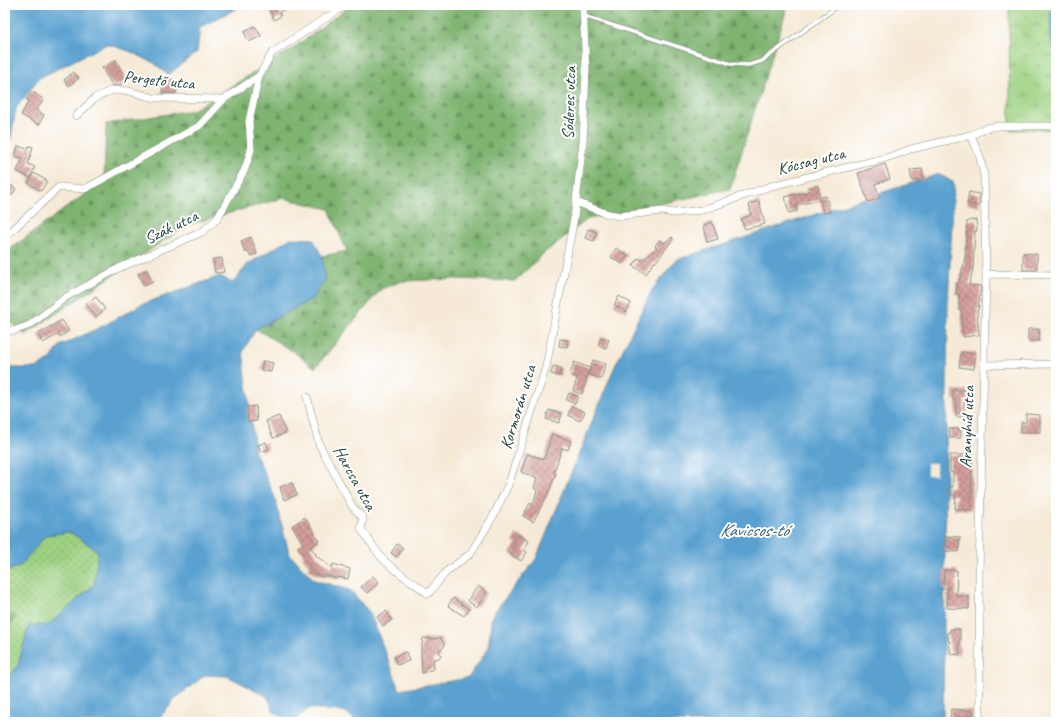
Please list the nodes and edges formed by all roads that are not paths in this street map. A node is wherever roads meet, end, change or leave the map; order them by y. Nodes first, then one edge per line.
1 (346, 5) edge
2 (583, 5) edge
3 (839, 5) edge
4 (583, 16) junction
5 (259, 76) junction
6 (224, 100) junction
7 (76, 116) dead end
8 (1056, 126) edge
9 (971, 135) junction
10 (576, 202) junction
11 (5, 237) edge
12 (986, 274) junction
13 (1056, 275) edge
14 (5, 328) edge
15 (1056, 364) edge
16 (984, 365) junction
17 (307, 397) dead end
18 (428, 594) joint
19 (980, 722) edge

1 - 5 street, Szák utca
2 - 4 street, Sóderes utca
3 - 4 lane
4 - 10 street, Sóderes utca
5 - 6 street, Szák utca
5 - 14 street, Szák utca
6 - 7 street, Pergető utca
6 - 11 street, Szák utca
8 - 9 street, Kócsag utca
9 - 10 street, Kócsag utca
9 - 12 street, Aranyhíd utca
10 - 18 street, Kormorán utca
12 - 13 street
12 - 16 street, Aranyhíd utca
15 - 16 street
16 - 19 street, Aranyhíd utca
17 - 18 street, Harcsa utca

